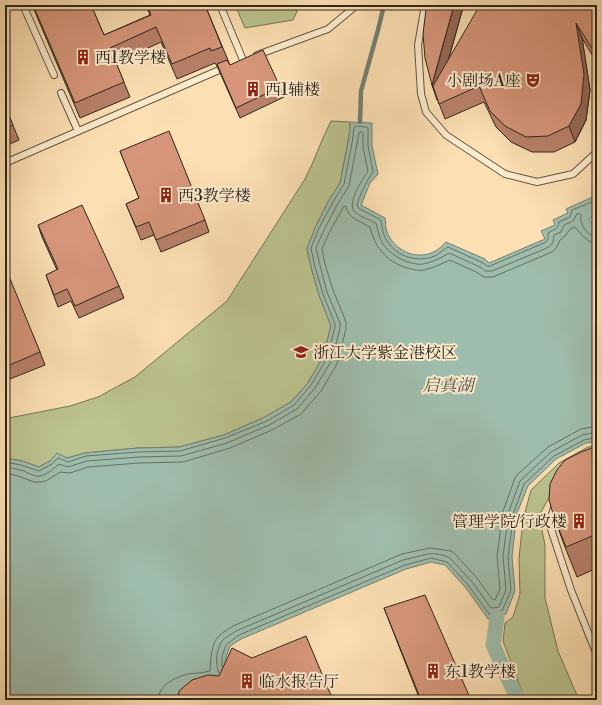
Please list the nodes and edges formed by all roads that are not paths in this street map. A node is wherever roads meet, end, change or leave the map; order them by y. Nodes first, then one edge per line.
1 (23, 5) edge
2 (220, 5) edge
3 (356, 5) edge
4 (425, 5) edge
5 (243, 60) junction
6 (236, 63) edge
7 (229, 66) edge
8 (54, 75) dead end
9 (61, 93) dead end
10 (78, 131) junction
11 (597, 152) edge
12 (5, 163) edge
13 (558, 497) edge
14 (597, 655) edge

1 - 8 lane
2 - 5 lane
3 - 5 lane
4 - 11 lane
5 - 6 lane
7 - 10 lane
9 - 10 lane
10 - 12 lane
13 - 14 lane

